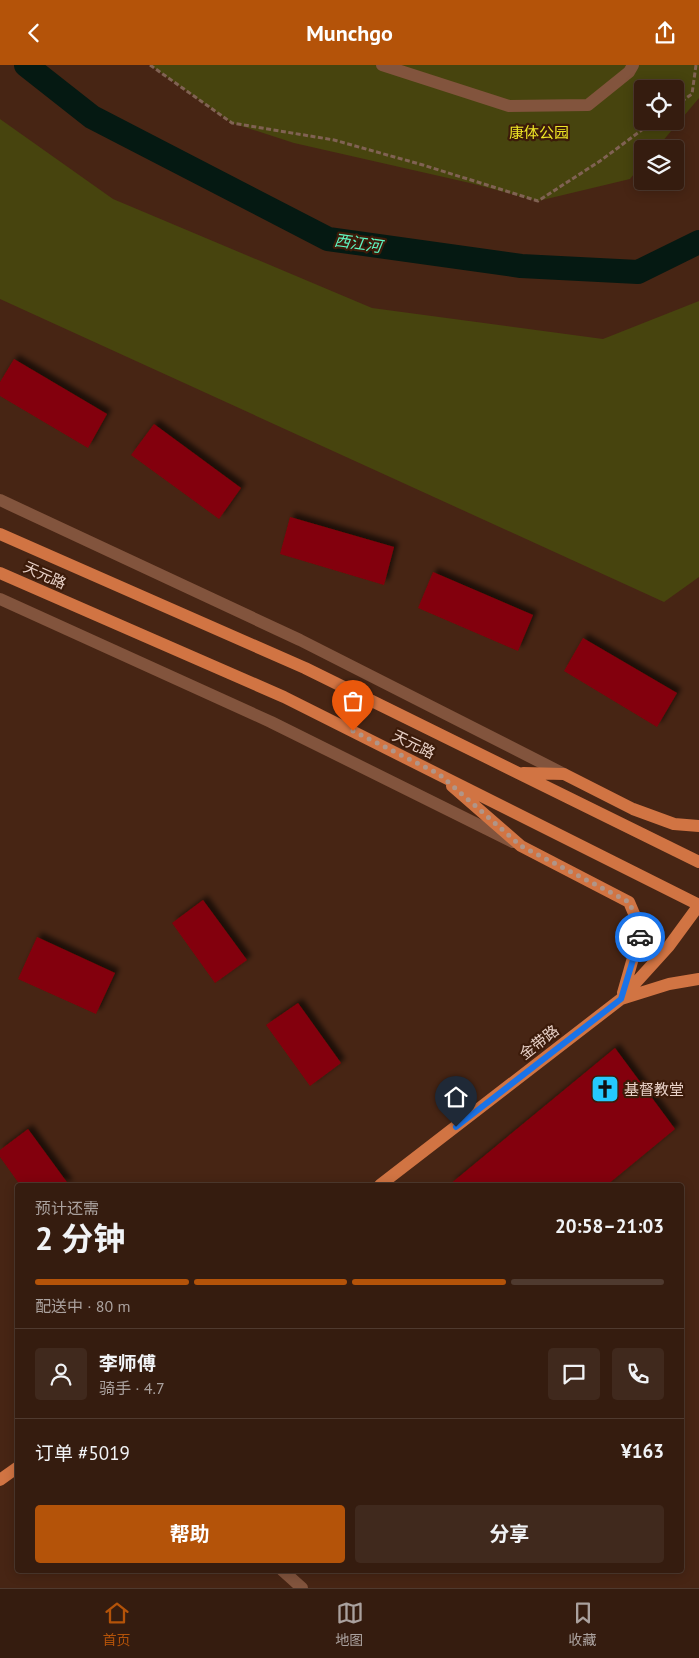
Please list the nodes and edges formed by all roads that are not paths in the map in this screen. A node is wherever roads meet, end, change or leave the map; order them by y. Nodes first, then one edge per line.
1 (382, 65) edge
2 (633, 65) edge
3 (0, 500) edge
4 (0, 534) edge
5 (0, 573) edge
6 (0, 599) edge
7 (517, 772) junction
8 (439, 774) junction
9 (564, 774) junction
10 (699, 827) edge
11 (521, 846) junction
12 (699, 861) edge
13 (699, 905) edge
14 (699, 979) edge
15 (621, 999) junction
16 (383, 1183) edge
17 (15, 1469) edge
18 (0, 1481) edge
19 (285, 1573) edge
20 (302, 1588) edge

1 - 2 street
3 - 9 street
4 - 7 main road, 天元路
5 - 8 main road, 天元路
6 - 11 street
7 - 9 main road
7 - 12 main road, 天元路
8 - 11 main road
8 - 13 main road, 天元路
9 - 10 main road
11 - 15 main road
13 - 15 main road, 金带路
14 - 15 main road
15 - 16 main road, 金带路
17 - 18 main road
19 - 20 street

